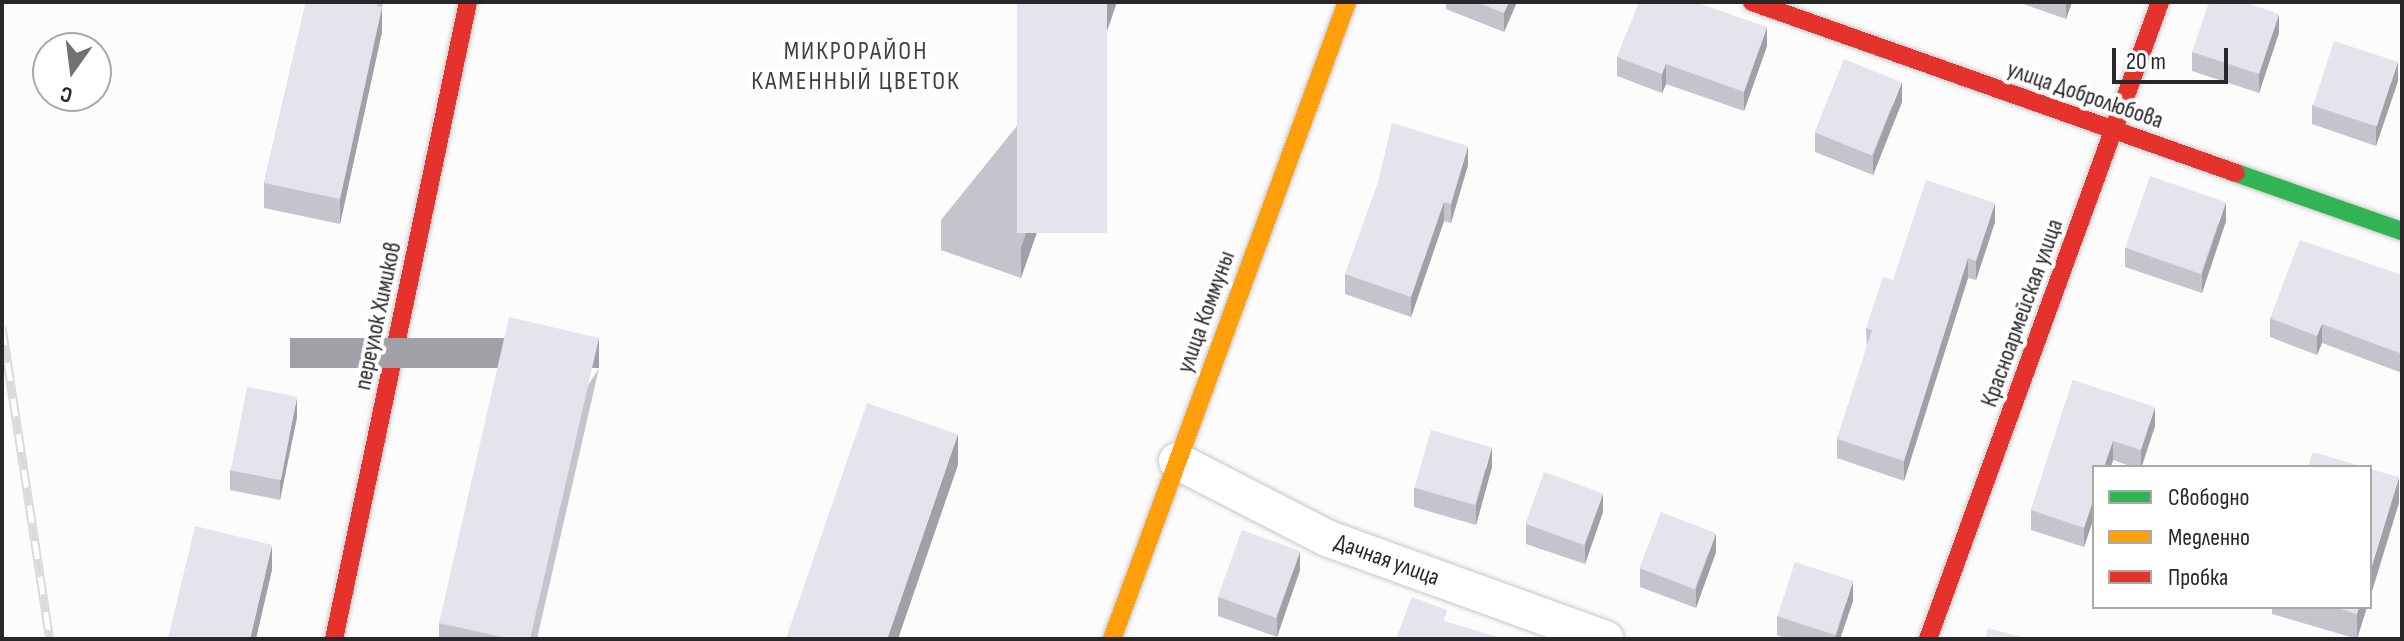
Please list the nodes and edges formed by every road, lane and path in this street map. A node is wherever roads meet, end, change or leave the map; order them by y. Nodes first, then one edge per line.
1 (468, 2) edge
2 (1347, 2) edge
3 (1752, 2) edge
4 (2160, 2) edge
5 (2115, 131) junction
6 (2402, 231) edge
7 (1177, 461) junction
8 (334, 639) edge
9 (1112, 639) edge
10 (1606, 639) edge
11 (1928, 639) edge

1 - 8 street, переулок Химиков
2 - 7 street, улица Коммуны
3 - 5 street, улица Добролюбова
4 - 5 street, Красноармейская улица
5 - 6 street, улица Добролюбова
5 - 11 street, Красноармейская улица
7 - 9 street, улица Коммуны
7 - 10 street, Дачная улица

